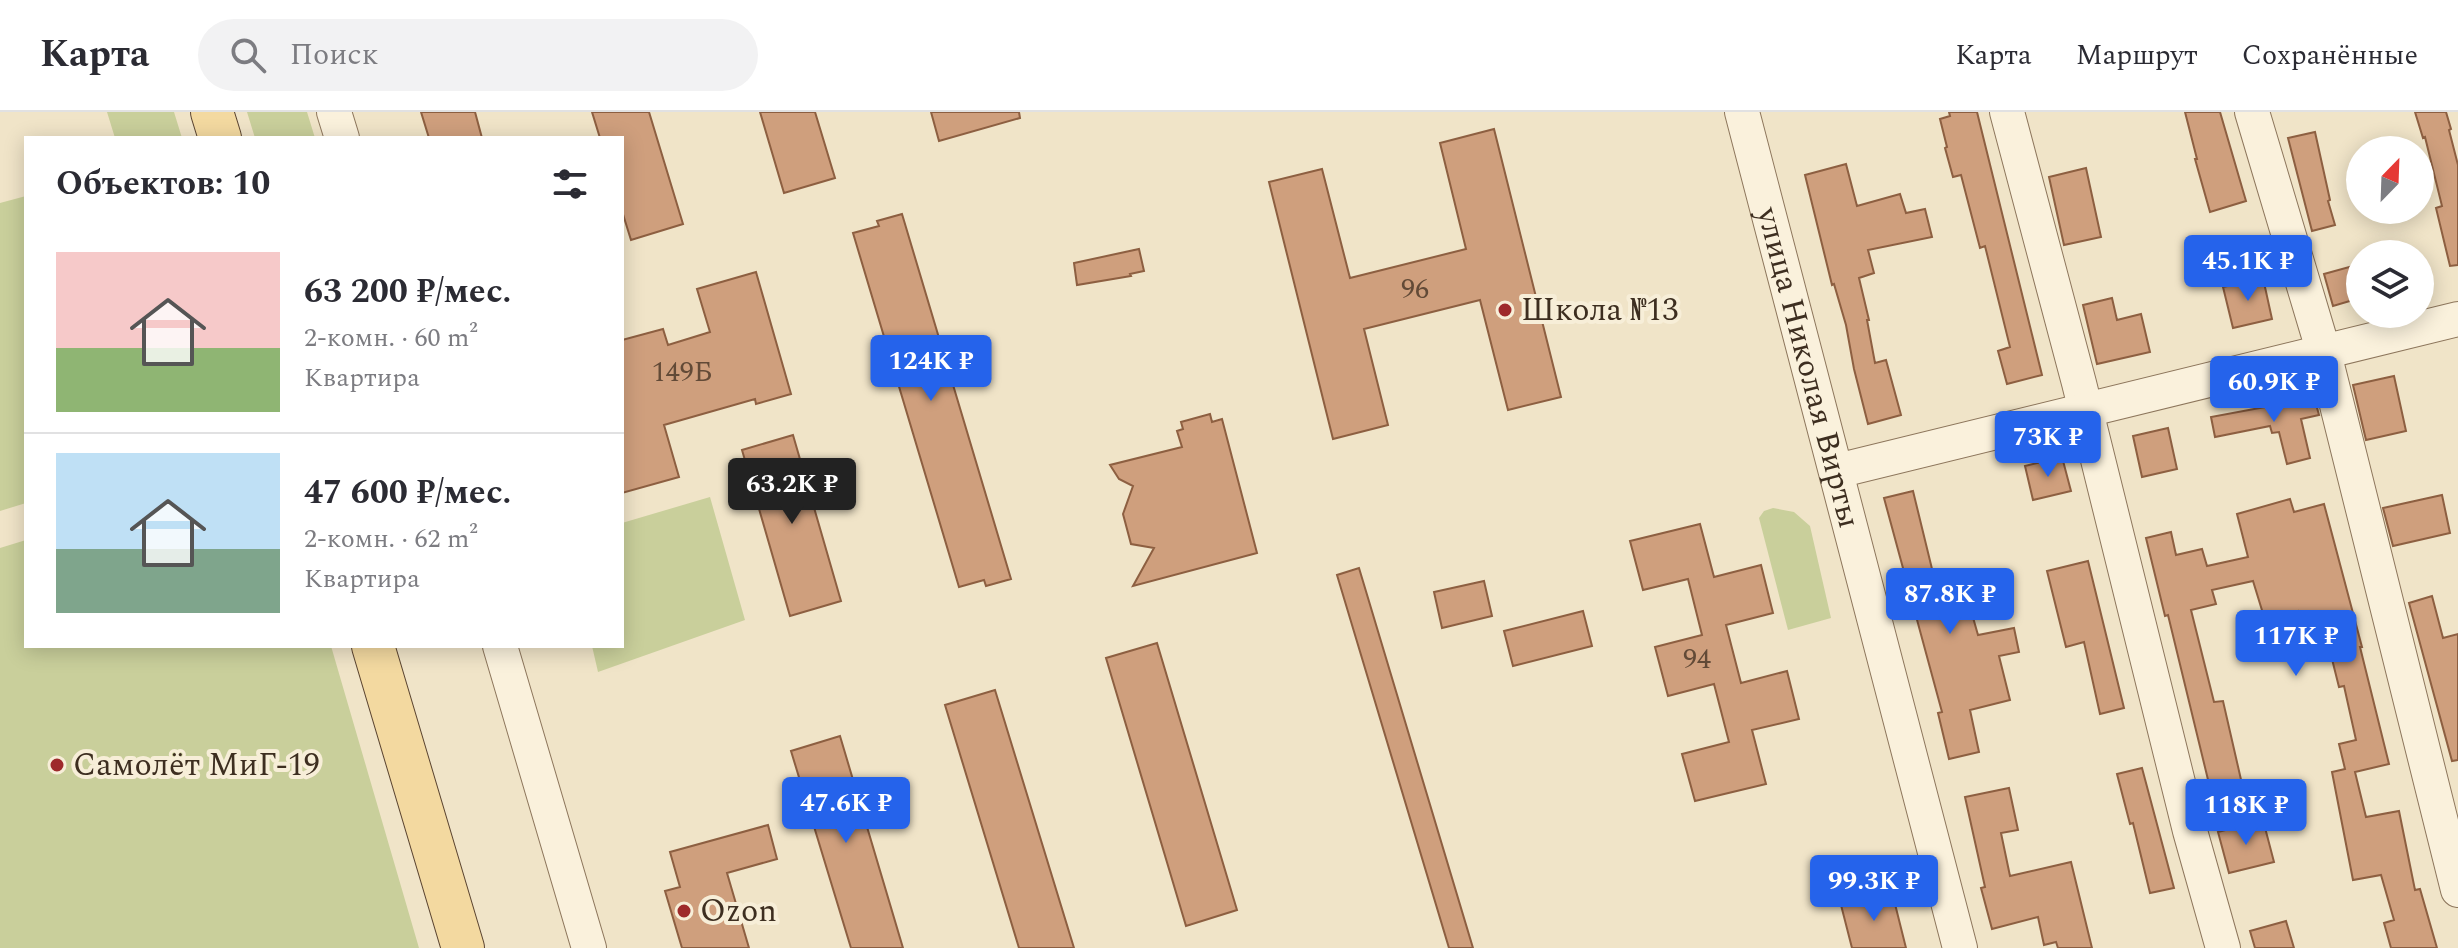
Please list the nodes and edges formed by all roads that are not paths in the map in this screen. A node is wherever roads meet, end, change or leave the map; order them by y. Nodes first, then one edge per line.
1 (212, 112) edge
2 (334, 112) edge
3 (1742, 112) edge
4 (2007, 112) edge
5 (2252, 112) edge
6 (219, 136) edge
7 (341, 136) edge
8 (2458, 319) edge
9 (2324, 353) junction
10 (2086, 410) junction
11 (1837, 471) junction
12 (374, 648) edge
13 (501, 648) edge
14 (2458, 890) edge
15 (463, 948) edge
16 (589, 948) edge
17 (1960, 948) edge
18 (2223, 948) edge

1 - 6 main road
2 - 7 street
3 - 11 street, улица Николая Вирты
4 - 10 street
5 - 9 street
8 - 9 street
9 - 10 street
9 - 14 street
10 - 11 street
10 - 18 street
11 - 17 street, улица Николая Вирты
12 - 15 main road
13 - 16 street

